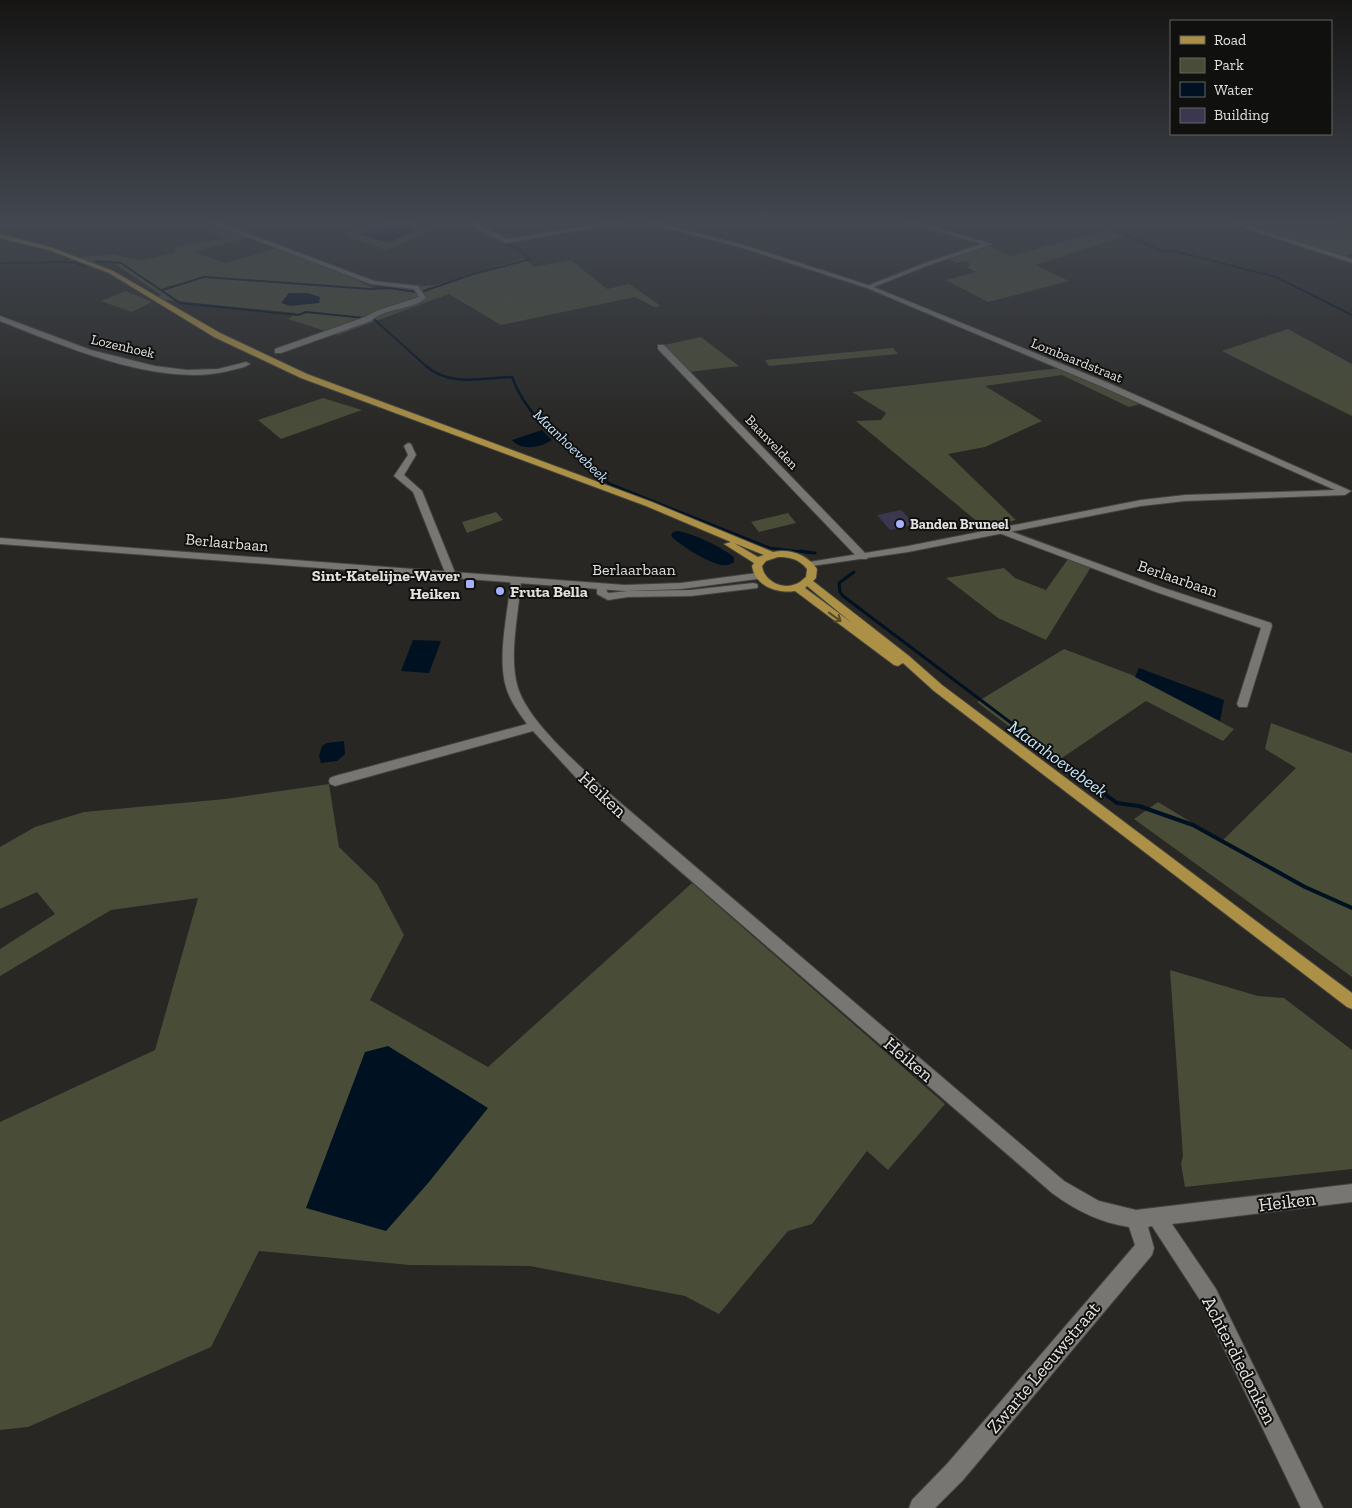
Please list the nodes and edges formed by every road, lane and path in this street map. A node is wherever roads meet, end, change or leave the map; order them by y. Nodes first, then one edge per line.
1 (148, 293) edge
2 (420, 293) edge
3 (884, 293) edge
4 (0, 318) edge
5 (661, 347) dead end
6 (278, 351) dead end
7 (246, 364) dead end
8 (408, 446) dead end
9 (1349, 491) edge
10 (619, 494) junction
11 (1002, 531) junction
12 (0, 541) edge
13 (772, 555) junction
14 (864, 557) junction
15 (759, 562) junction
16 (809, 565) junction
17 (450, 575) junction
18 (516, 580) junction
19 (755, 581) junction
20 (808, 582) junction
21 (796, 587) junction
22 (938, 688) junction
23 (1243, 704) dead end
24 (536, 726) junction
25 (335, 781) dead end
26 (1352, 1002) edge
27 (1352, 1193) edge
28 (1158, 1217) junction
29 (1136, 1219) junction
30 (920, 1508) edge
31 (1312, 1508) edge

1 - 10 main road
2 - 6 street
3 - 9 street, Lombaardstraat
4 - 7 street, Lozenhoek
5 - 14 street, Baanvelden
8 - 17 street
9 - 11 street
10 - 13 main road
10 - 15 main road
11 - 14 street
11 - 23 street, Berlaarbaan
12 - 17 street, Berlaarbaan
13 - 15 main road
13 - 16 main road
14 - 16 street
15 - 19 main road
16 - 20 main road
17 - 18 street, Berlaarbaan
18 - 19 street, Berlaarbaan
18 - 24 street, Heiken
19 - 21 main road
20 - 21 main road
20 - 22 main road
21 -> 22 main road
22 - 26 main road
24 - 25 street
24 - 29 street, Heiken
27 - 28 street, Heiken
28 - 29 street, Heiken
28 - 31 street, Achterdiedonken
29 - 30 street, Zwarte Leeuwstraat

